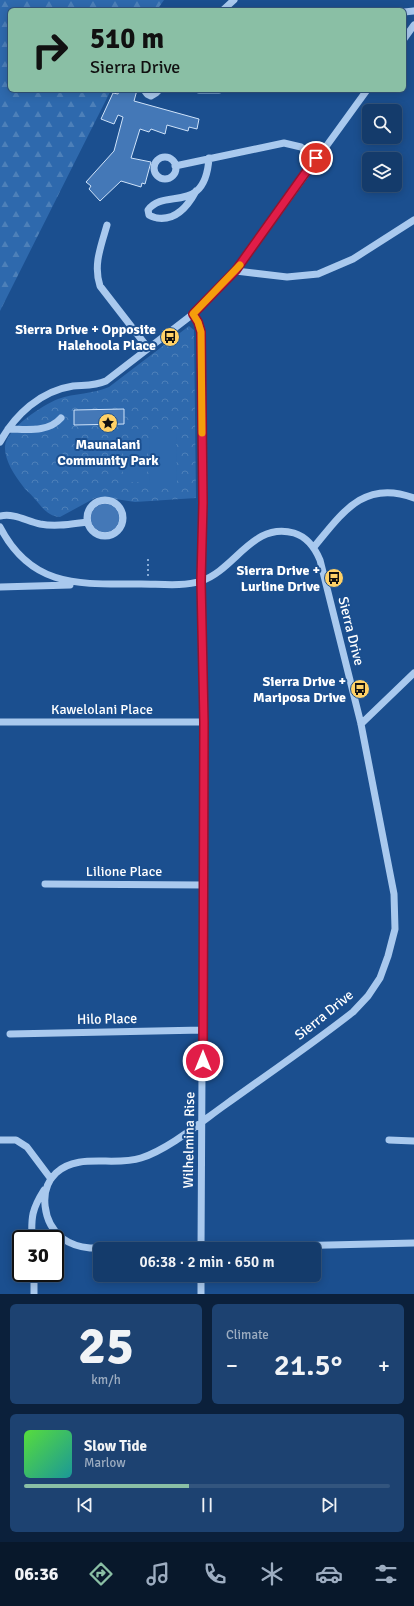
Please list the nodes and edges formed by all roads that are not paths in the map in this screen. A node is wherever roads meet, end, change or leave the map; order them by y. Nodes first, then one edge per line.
1 (234, 0) edge
2 (225, 8) edge
3 (414, 25) edge
4 (406, 36) edge
5 (146, 92) edge
6 (157, 92) edge
7 (366, 92) edge
8 (209, 158) junction
9 (316, 158) junction
10 (175, 166) dead end
11 (196, 192) junction
12 (414, 220) edge
13 (107, 225) dead end
14 (236, 270) junction
15 (193, 314) junction
16 (148, 348) junction
17 (61, 418) dead end
18 (8, 429) junction
19 (0, 442) edge
20 (414, 498) edge
21 (0, 516) edge
22 (87, 522) junction
23 (0, 527) edge
24 (314, 547) junction
25 (201, 581) junction
26 (96, 584) junction
27 (0, 587) edge
28 (414, 673) edge
29 (0, 722) edge
30 (204, 722) junction
31 (361, 724) junction
32 (45, 884) dead end
33 (203, 885) junction
34 (203, 1030) junction
35 (10, 1034) dead end
36 (203, 1121) junction
37 (0, 1140) edge
38 (389, 1140) dead end
39 (414, 1141) edge
40 (50, 1182) junction
41 (32, 1230) edge
42 (201, 1242) edge
43 (414, 1243) edge
44 (321, 1246) edge
45 (93, 1248) edge
46 (34, 1282) edge
47 (201, 1282) edge
48 (34, 1294) edge
49 (201, 1294) edge

1 - 2 street
3 - 4 street
5 - 6 street
7 - 9 street
8 - 9 street
8 - 10 street
8 - 11 street
9 - 14 street
11 - 11 street
12 - 14 street
13 - 16 street
14 - 15 street
15 - 16 street
15 - 25 street, Wilhelmina Rise
16 - 18 street
17 - 18 street
18 - 19 street
20 - 24 street
21 - 22 street
22 - 22 street
23 - 26 street
24 - 25 street
24 - 31 street, Sierra Drive
25 - 26 street
25 - 30 street, Wilhelmina Rise
26 - 27 street
28 - 31 street
29 - 30 street, Kawelolani Place
30 - 33 street, Wilhelmina Rise
31 - 36 street, Sierra Drive
32 - 33 street, Lilione Place
33 - 34 street, Wilhelmina Rise
34 - 35 street, Hilo Place
34 - 36 street, Wilhelmina Rise
36 - 40 street, Sierra Drive
36 - 42 street, Wilhelmina Rise
37 - 40 street
38 - 39 street
40 - 41 street, Sierra Drive
40 - 45 street
43 - 44 street
46 - 48 street
47 - 49 street

